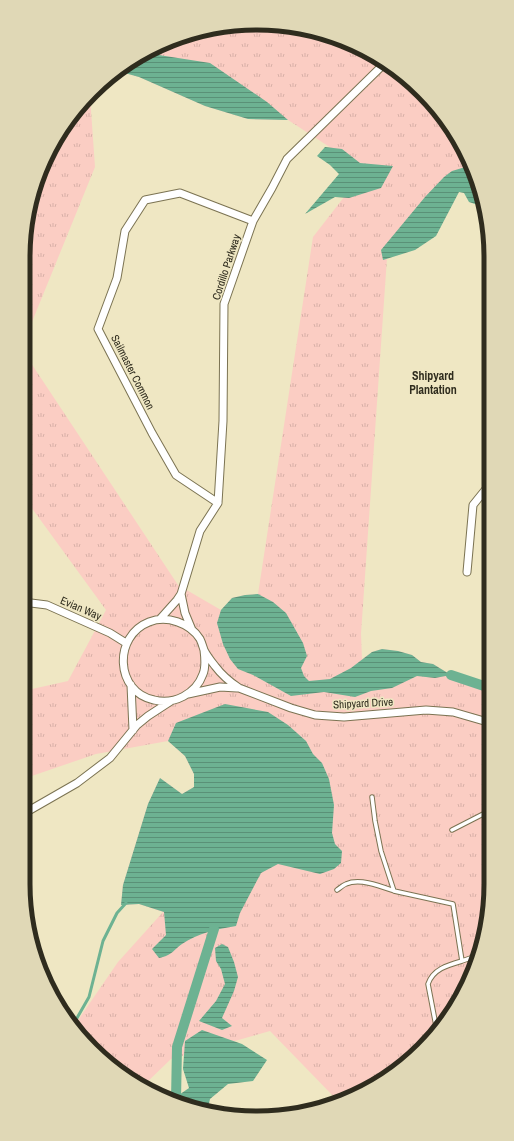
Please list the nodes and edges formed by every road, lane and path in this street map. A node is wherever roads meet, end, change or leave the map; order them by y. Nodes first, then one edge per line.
1 (381, 67) edge
2 (253, 221) junction
3 (484, 491) edge
4 (218, 503) junction
5 (467, 572) dead end
6 (181, 594) junction
7 (30, 603) edge
8 (160, 619) junction
9 (192, 630) junction
10 (126, 644) junction
11 (204, 650) junction
12 (131, 685) junction
13 (239, 688) junction
14 (188, 694) junction
15 (172, 701) junction
16 (484, 721) edge
17 (133, 730) junction
18 (372, 797) dead end
19 (30, 810) edge
20 (484, 814) edge
21 (452, 830) dead end
22 (337, 890) dead end
23 (394, 891) junction
24 (472, 957) edge
25 (462, 961) junction
26 (436, 1024) edge

1 - 2 street, Cordillo Parkway
2 - 4 street, Cordillo Parkway
2 - 4 street, Sailmaster Common
3 - 5 street
4 - 6 street, Cordillo Parkway
6 - 8 street, Cordillo Parkway
6 - 9 street, Cordillo Parkway
7 - 10 street, Evian Way
8 - 9 street
8 - 10 street
9 - 11 street
10 - 12 street
11 - 13 street, Shipyard Drive
11 - 14 street
12 - 15 street
12 - 17 street
13 - 14 street, Shipyard Drive
13 - 16 street, Shipyard Drive
14 - 15 street
15 - 17 street
17 - 19 street
18 - 23 lane
20 - 21 lane
22 - 23 lane
23 - 25 lane
24 - 25 lane
25 - 26 lane

